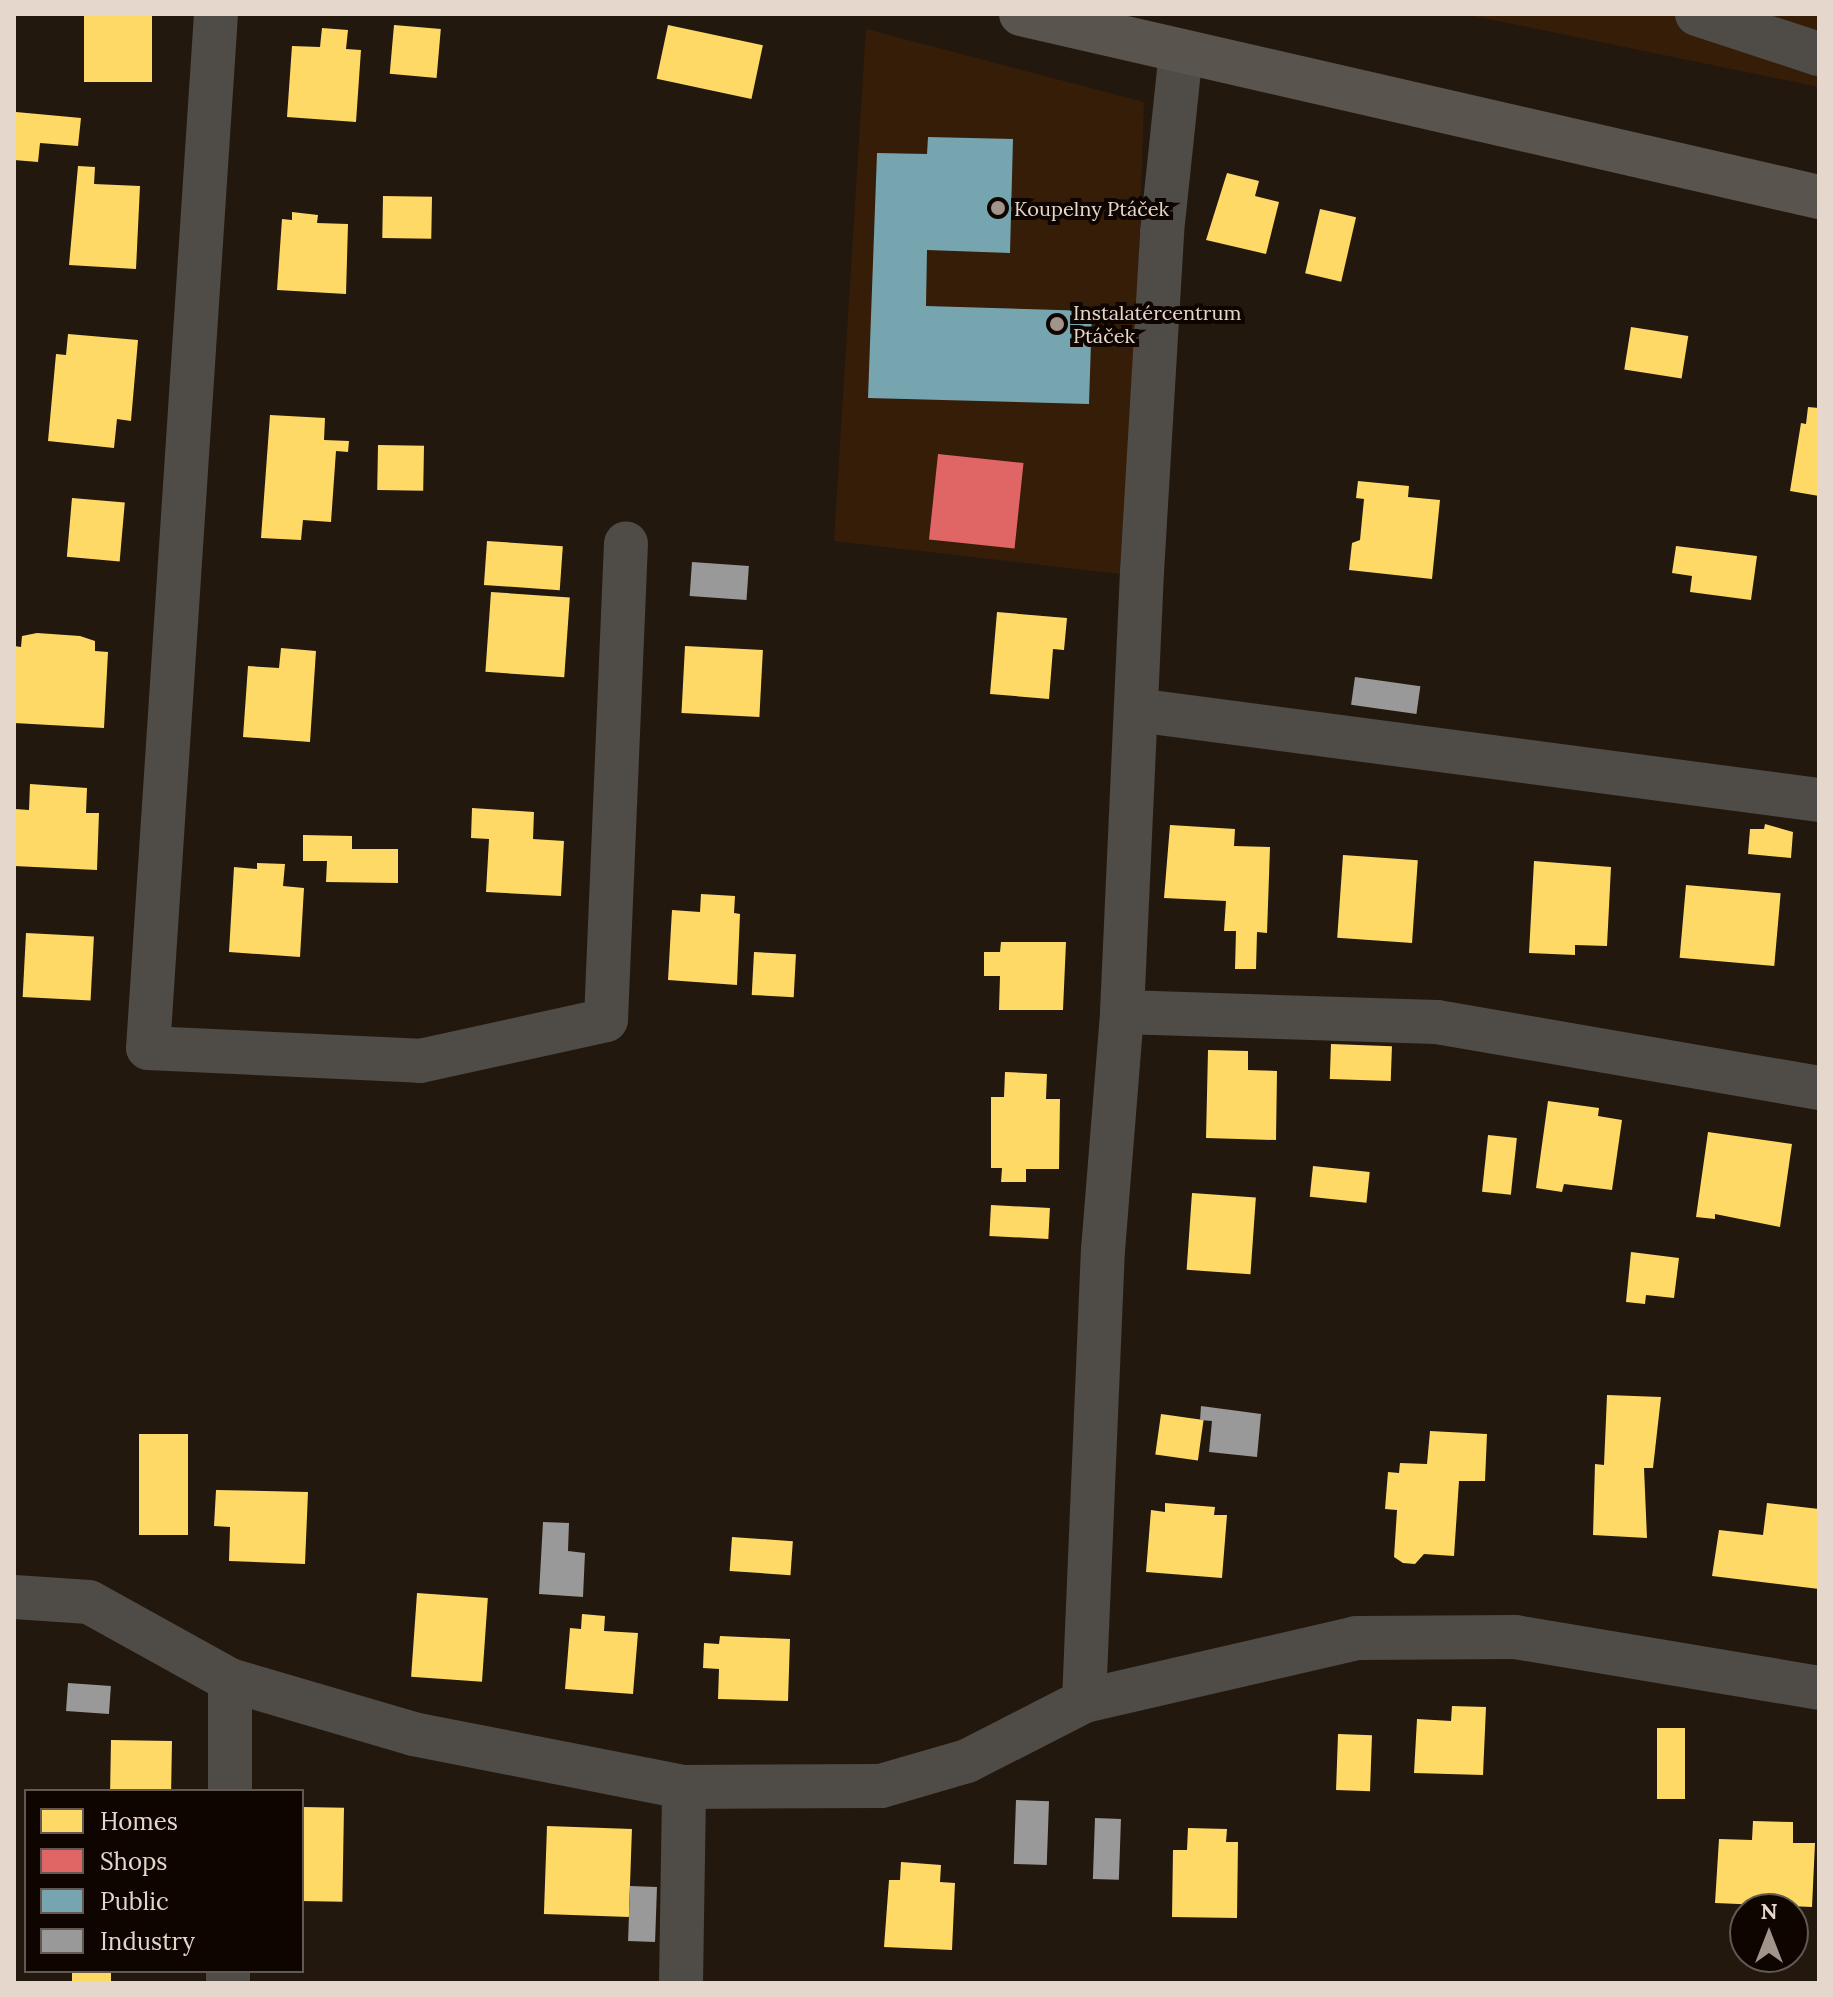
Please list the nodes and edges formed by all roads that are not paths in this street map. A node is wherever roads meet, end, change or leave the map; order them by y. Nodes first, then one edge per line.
1 (216, 14) edge
2 (1021, 14) edge
3 (1697, 14) edge
4 (1181, 52) junction
5 (1819, 54) edge
6 (1819, 197) edge
7 (626, 543) dead end
8 (1136, 710) junction
9 (1819, 800) edge
10 (1122, 1012) junction
11 (1819, 1088) edge
12 (14, 1597) edge
13 (230, 1680) junction
14 (1819, 1688) edge
15 (1084, 1701) junction
16 (684, 1787) junction
17 (230, 1789) edge
18 (681, 1983) edge

1 - 7 street
2 - 4 main road
3 - 5 street
4 - 6 main road
4 - 8 street
8 - 9 street
8 - 10 street
10 - 11 street
10 - 15 street
12 - 13 street
13 - 16 street
13 - 17 street
14 - 15 street
15 - 16 street
16 - 18 street

